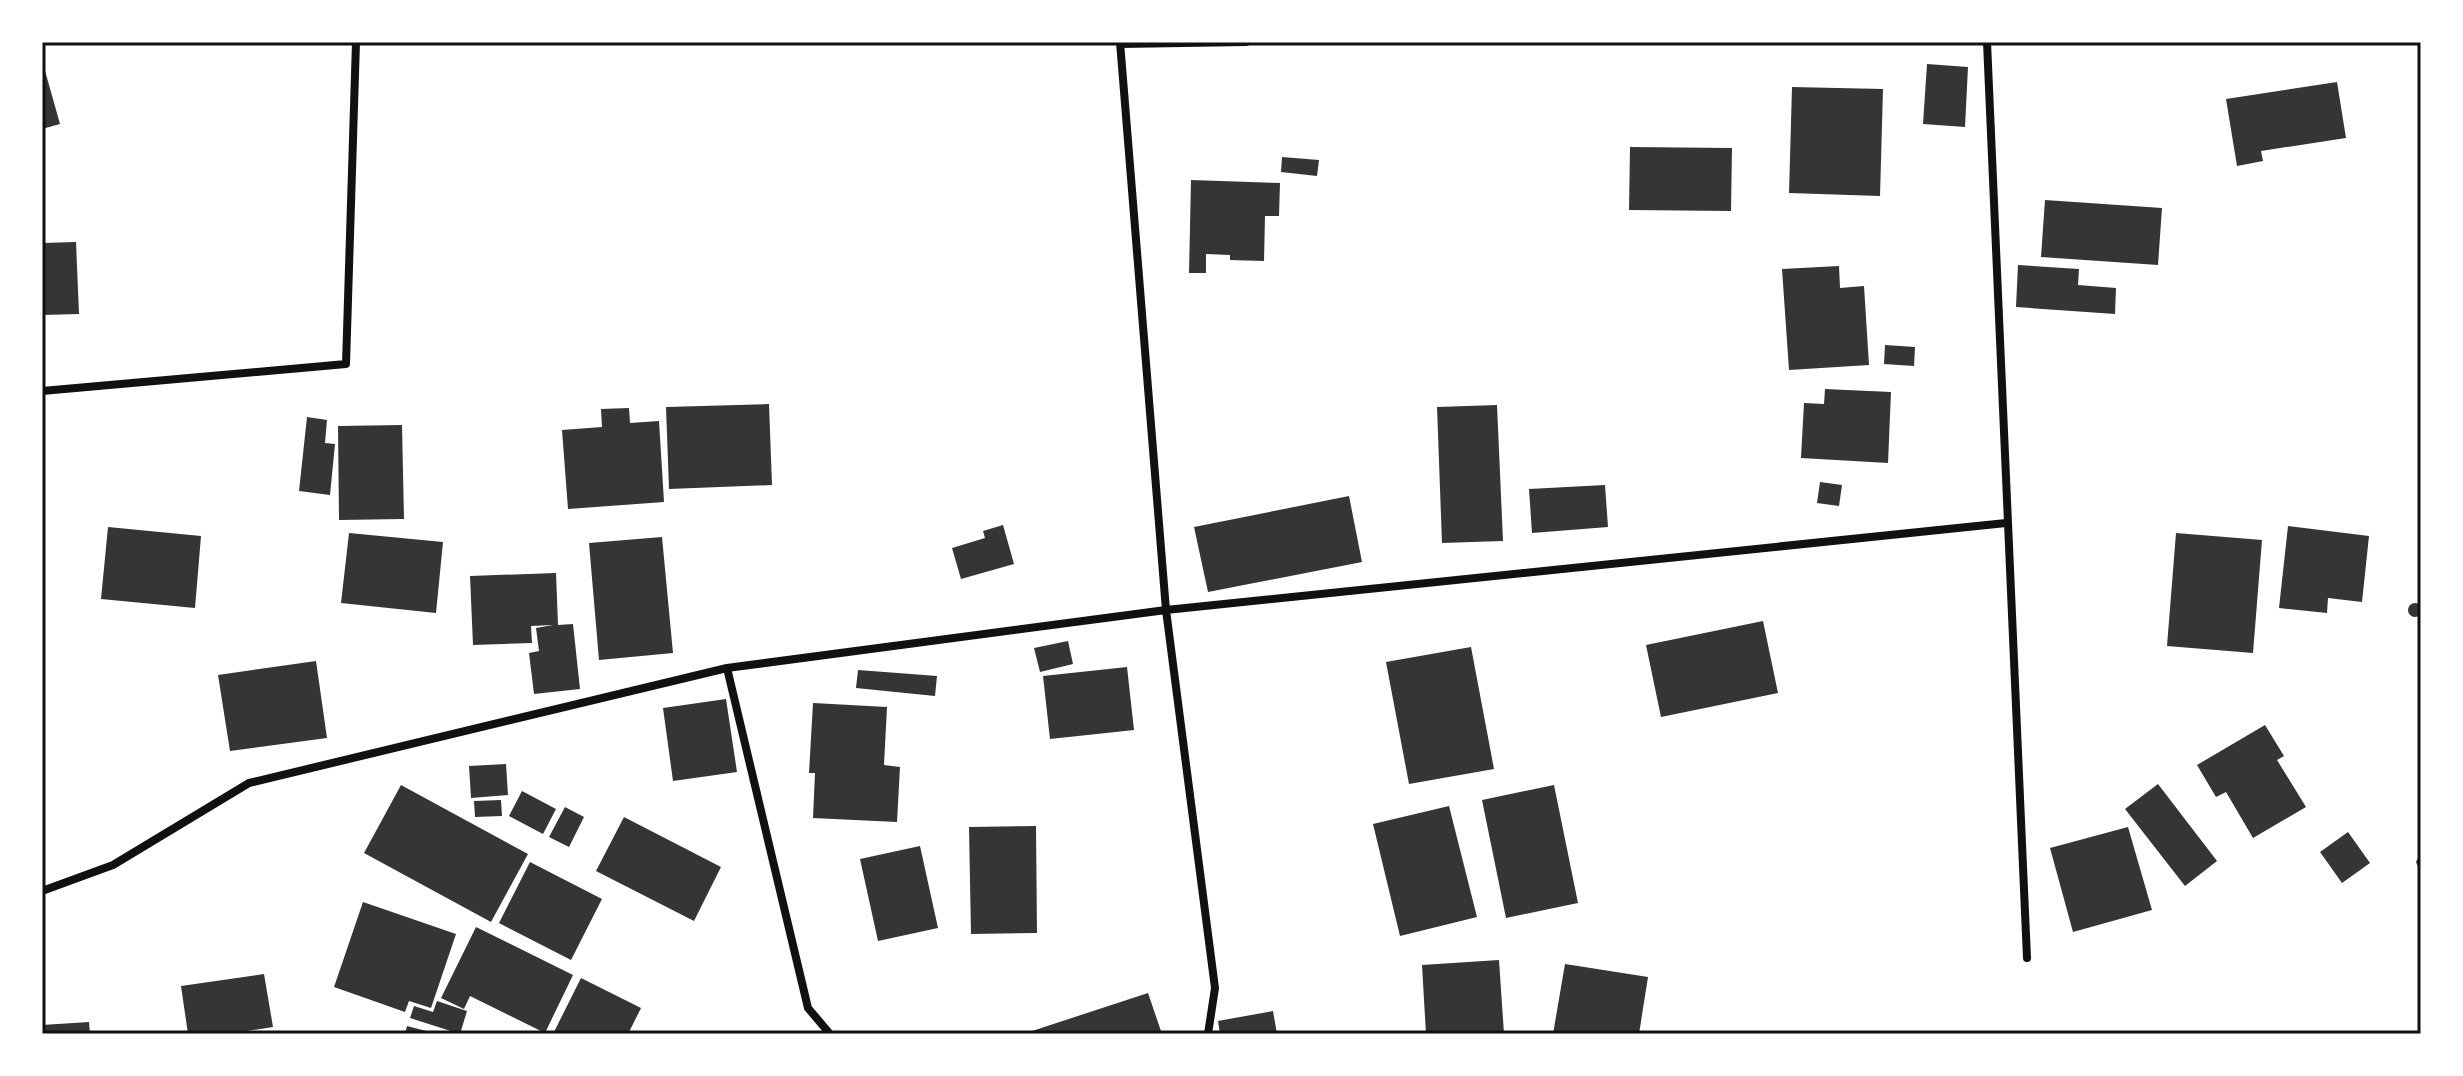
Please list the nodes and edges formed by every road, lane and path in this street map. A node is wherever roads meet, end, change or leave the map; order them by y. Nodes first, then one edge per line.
1 (356, 42) edge
2 (1246, 42) edge
3 (1987, 42) edge
4 (1120, 43) edge
5 (42, 391) edge
6 (2006, 523) junction
7 (1166, 610) junction
8 (727, 668) junction
9 (42, 891) edge
10 (2027, 958) dead end
11 (830, 1034) edge
12 (1208, 1034) edge

1 - 5 street
2 - 4 street
3 - 6 street
4 - 7 street
6 - 7 street
6 - 10 street
7 - 8 street
7 - 12 street
8 - 9 street
8 - 11 street

